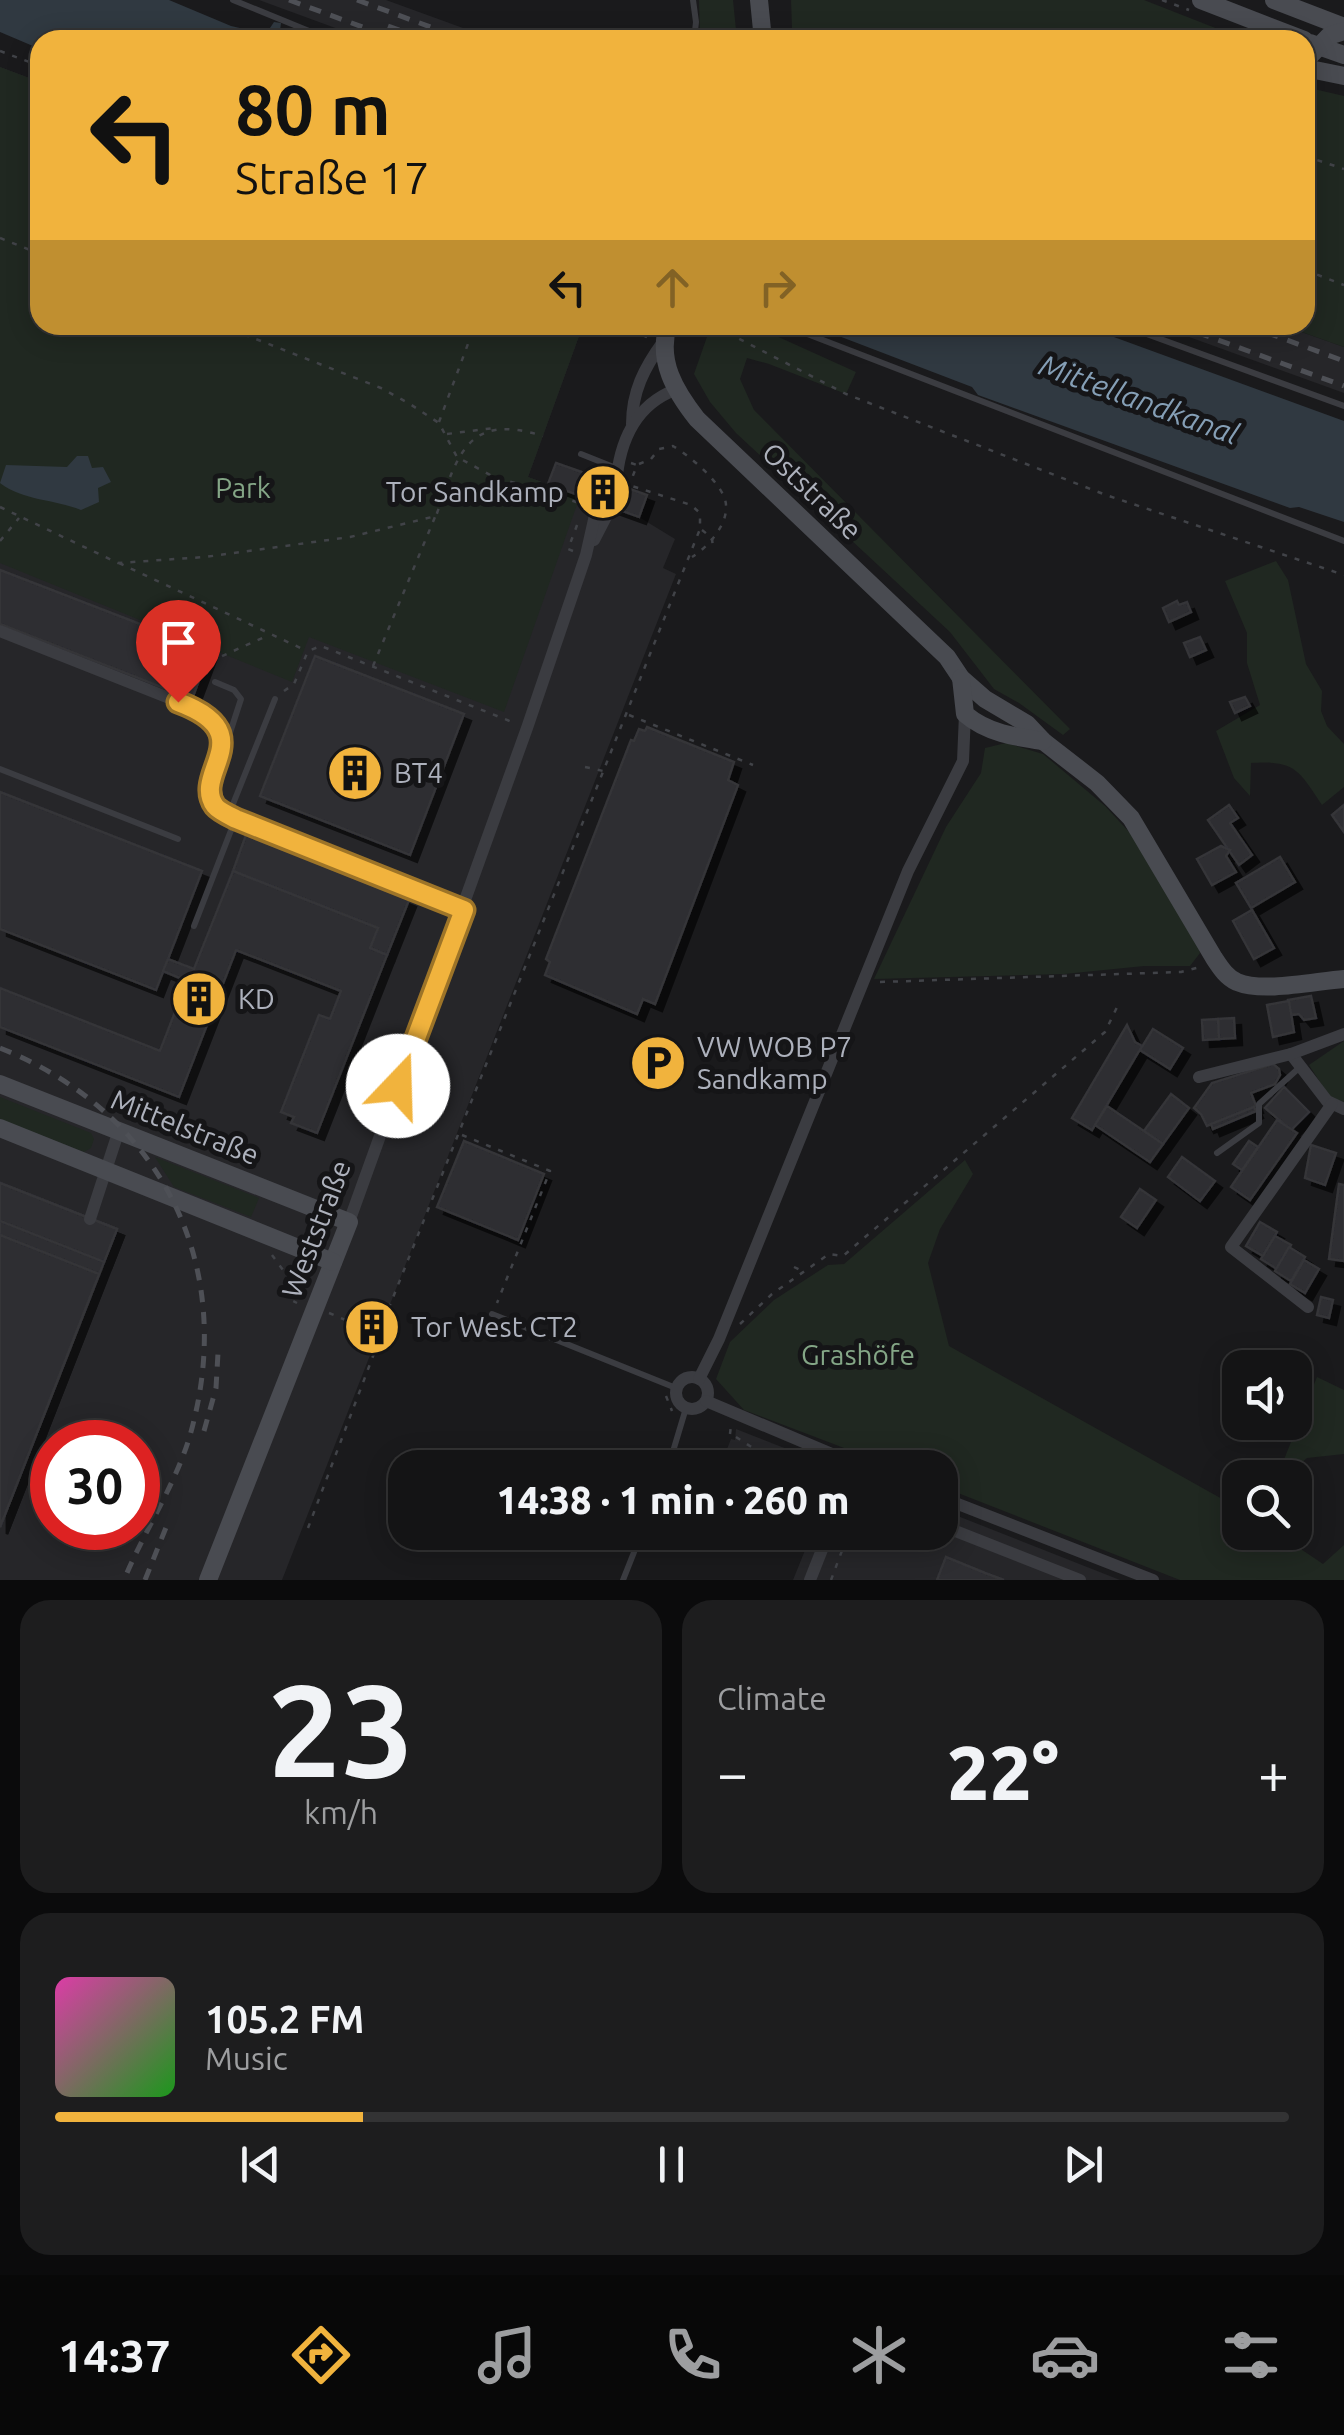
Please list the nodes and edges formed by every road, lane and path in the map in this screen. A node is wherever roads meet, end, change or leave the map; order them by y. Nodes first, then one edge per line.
1 (233, 0) edge
2 (693, 0) edge
3 (759, 0) edge
4 (1201, 0) edge
5 (1274, 0) edge
6 (1344, 29) edge
7 (306, 30) edge
8 (695, 30) edge
9 (762, 30) edge
10 (1278, 30) edge
11 (1315, 40) edge
12 (1315, 44) edge
13 (0, 52) edge
14 (1344, 55) edge
15 (30, 62) edge
16 (1315, 68) edge
17 (1344, 76) edge
18 (1315, 159) edge
19 (1344, 169) edge
20 (0, 238) edge
21 (30, 250) edge
22 (1315, 274) edge
23 (1344, 285) edge
24 (245, 335) edge
25 (471, 335) edge
26 (664, 335) edge
27 (665, 335) edge
28 (732, 335) edge
29 (810, 335) edge
30 (1149, 335) edge
31 (675, 390) junction
32 (1344, 406) edge
33 (439, 424) junction
34 (632, 426) junction
35 (505, 427) junction
36 (445, 435) junction
37 (543, 436) dead end
38 (580, 454) dead end
39 (457, 457) junction
40 (637, 465) dead end
41 (617, 468) junction
42 (618, 484) joint
43 (602, 506) joint
44 (0, 507) edge
45 (436, 516) junction
46 (20, 517) junction
47 (700, 530) junction
48 (712, 538) junction
49 (0, 540) edge
50 (1344, 541) edge
51 (713, 549) dead end
52 (690, 558) junction
53 (118, 562) junction
54 (1344, 575) edge
55 (0, 631) edge
56 (270, 634) junction
57 (308, 651) junction
58 (372, 666) junction
59 (205, 677) dead end
60 (961, 678) junction
61 (215, 682) dead end
62 (275, 698) joint
63 (628, 714) junction
64 (965, 714) junction
65 (527, 728) junction
66 (1043, 741) junction
67 (223, 751) junction
68 (753, 765) dead end
69 (586, 767) dead end
70 (0, 769) edge
71 (605, 772) junction
72 (232, 817) junction
73 (178, 839) dead end
74 (464, 910) junction
75 (194, 926) dead end
76 (1214, 958) junction
77 (1344, 979) edge
78 (1001, 980) junction
79 (860, 989) junction
80 (997, 989) dead end
81 (1119, 1003) dead end
82 (1344, 1034) edge
83 (1292, 1054) junction
84 (1300, 1067) junction
85 (1199, 1077) dead end
86 (0, 1084) edge
87 (1338, 1106) edge
88 (0, 1128) edge
89 (119, 1130) junction
90 (460, 1135) junction
91 (972, 1137) dead end
92 (978, 1139) junction
93 (1217, 1153) dead end
94 (104, 1169) junction
95 (90, 1218) dead end
96 (349, 1222) junction
97 (866, 1228) dead end
98 (872, 1231) junction
99 (263, 1248) dead end
100 (828, 1248) dead end
101 (830, 1254) junction
102 (333, 1262) junction
103 (794, 1267) dead end
104 (804, 1272) junction
105 (767, 1290) dead end
106 (772, 1294) junction
107 (1308, 1307) dead end
108 (315, 1308) junction
109 (492, 1314) joint
110 (382, 1336) junction
111 (719, 1339) junction
112 (400, 1344) dead end
113 (699, 1379) junction
114 (676, 1388) junction
115 (706, 1401) junction
116 (686, 1408) junction
117 (732, 1424) dead end
118 (730, 1434) dead end
119 (736, 1437) dead end
120 (673, 1450) edge
121 (756, 1450) edge
122 (822, 1450) edge
123 (958, 1505) edge
124 (308, 1528) dead end
125 (958, 1532) edge
126 (635, 1550) edge
127 (821, 1550) edge
128 (842, 1550) edge
129 (208, 1580) edge
130 (623, 1580) edge
131 (810, 1580) edge
132 (831, 1580) edge
133 (1080, 1580) edge
134 (1153, 1580) edge

1 - 7 lane
2 - 8 lane
3 - 9 street
4 - 10 street
5 - 6 street
6 - 11 street
12 - 14 street
13 - 15 path
16 - 17 street
18 - 19 path
20 - 21 path
22 - 23 path
24 - 33 path
25 - 33 path
26 - 34 street
27 - 31 street, Oststraße
28 - 54 path
29 - 50 lane
30 - 32 lane
31 - 34 street
31 - 60 street, Oststraße
33 - 36 path
34 - 41 street
35 - 36 path
35 - 37 path
35 - 39 path
36 - 39 path
38 - 41 lane
39 - 43 path
39 - 45 path
40 - 48 path
41 - 42 street
42 - 47 path
43 - 65 street, Weststraße
44 - 46 path
45 - 53 path
45 - 58 path
46 - 49 path
46 - 53 path
47 - 48 path
47 - 52 path
48 - 51 path
48 - 52 path
52 - 63 path
53 - 56 path
55 - 67 street
56 - 57 path
56 - 59 path
57 - 58 path
57 - 62 path
58 - 65 path
60 - 64 street
60 - 66 street, Oststraße
61 - 67 lane
62 - 72 lane
63 - 68 path
63 - 71 path
64 - 66 street
64 - 79 street
65 - 74 street, Weststraße
66 - 76 street, Oststraße
67 - 72 street
69 - 71 path
70 - 73 lane
71 - 90 path
72 - 74 street
72 - 75 lane
74 - 96 street, Weststraße
76 - 77 street
76 - 78 path
78 - 79 path
78 - 80 path
79 - 111 street
81 - 92 path
82 - 83 street
83 - 84 street
83 - 85 street
84 - 87 street
84 - 93 lane
86 - 89 street, Mittelstraße
87 - 107 street
88 - 94 street
89 - 94 street
89 - 96 street, Mittelstraße
90 - 109 path
90 - 110 path
91 - 92 path
92 - 98 path
94 - 95 street
94 - 102 street
96 - 102 street, Weststraße
97 - 98 path
98 - 101 path
99 - 108 path
100 - 101 path
101 - 104 path
102 - 108 street, Weststraße
103 - 104 path
104 - 106 path
105 - 106 path
106 - 111 path
108 - 110 path
108 - 129 street, Weststraße
109 - 114 lane
110 - 112 path
110 - 124 path
111 - 113 street
113 - 114 street
113 - 115 street
114 - 116 street
115 - 116 street
115 - 122 street
116 - 120 lane
117 - 118 path
119 - 121 path
123 - 134 street
125 - 133 street
126 - 130 lane
127 - 131 street
128 - 132 path

